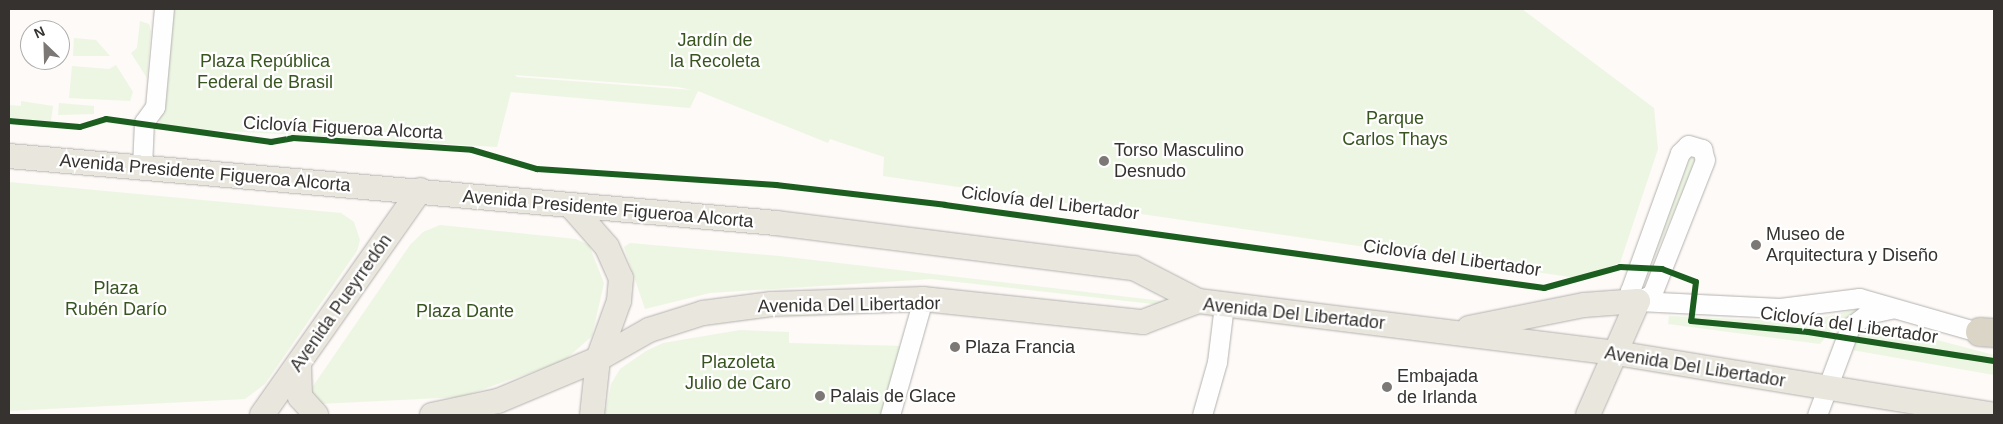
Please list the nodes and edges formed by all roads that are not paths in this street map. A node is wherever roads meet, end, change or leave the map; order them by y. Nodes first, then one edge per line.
1 (164, 9) edge
2 (9, 156) edge
3 (142, 167) junction
4 (420, 190) junction
5 (572, 207) junction
6 (923, 300) junction
7 (1198, 301) junction
8 (1638, 301) junction
9 (1224, 304) junction
10 (1904, 309) junction
11 (1451, 332) junction
12 (1989, 334) edge
13 (1616, 353) junction
14 (598, 359) junction
15 (299, 366) junction
16 (1826, 388) junction
17 (262, 415) edge
18 (316, 415) edge
19 (432, 415) edge
20 (592, 415) edge
21 (890, 415) edge
22 (1202, 415) edge
23 (1588, 415) edge
24 (1817, 415) edge
25 (1994, 415) edge

1 - 3 street
2 - 3 main road, Avenida Presidente Figueroa Alcorta
3 - 4 main road, Avenida Presidente Figueroa Alcorta
4 - 5 main road, Avenida Presidente Figueroa Alcorta
4 - 15 main road, Avenida Pueyrredón
5 - 7 main road, Avenida Presidente Figueroa Alcorta
5 - 14 main road
6 - 7 main road, Avenida Del Libertador
6 - 14 main road, Avenida Del Libertador
6 - 21 street
7 - 9 main road, Avenida Del Libertador
8 - 8 street
8 - 10 street
8 - 11 main road
8 - 13 main road
9 - 11 main road, Avenida Del Libertador
9 - 22 street
10 - 12 street
10 - 16 street
11 - 13 main road, Avenida Del Libertador
13 - 16 main road, Avenida Del Libertador
13 - 23 main road
14 - 19 main road, Avenida Del Libertador
14 - 20 main road
15 - 17 main road, Avenida Pueyrredón
15 - 18 main road
16 - 24 street
16 - 25 main road, Avenida Del Libertador

